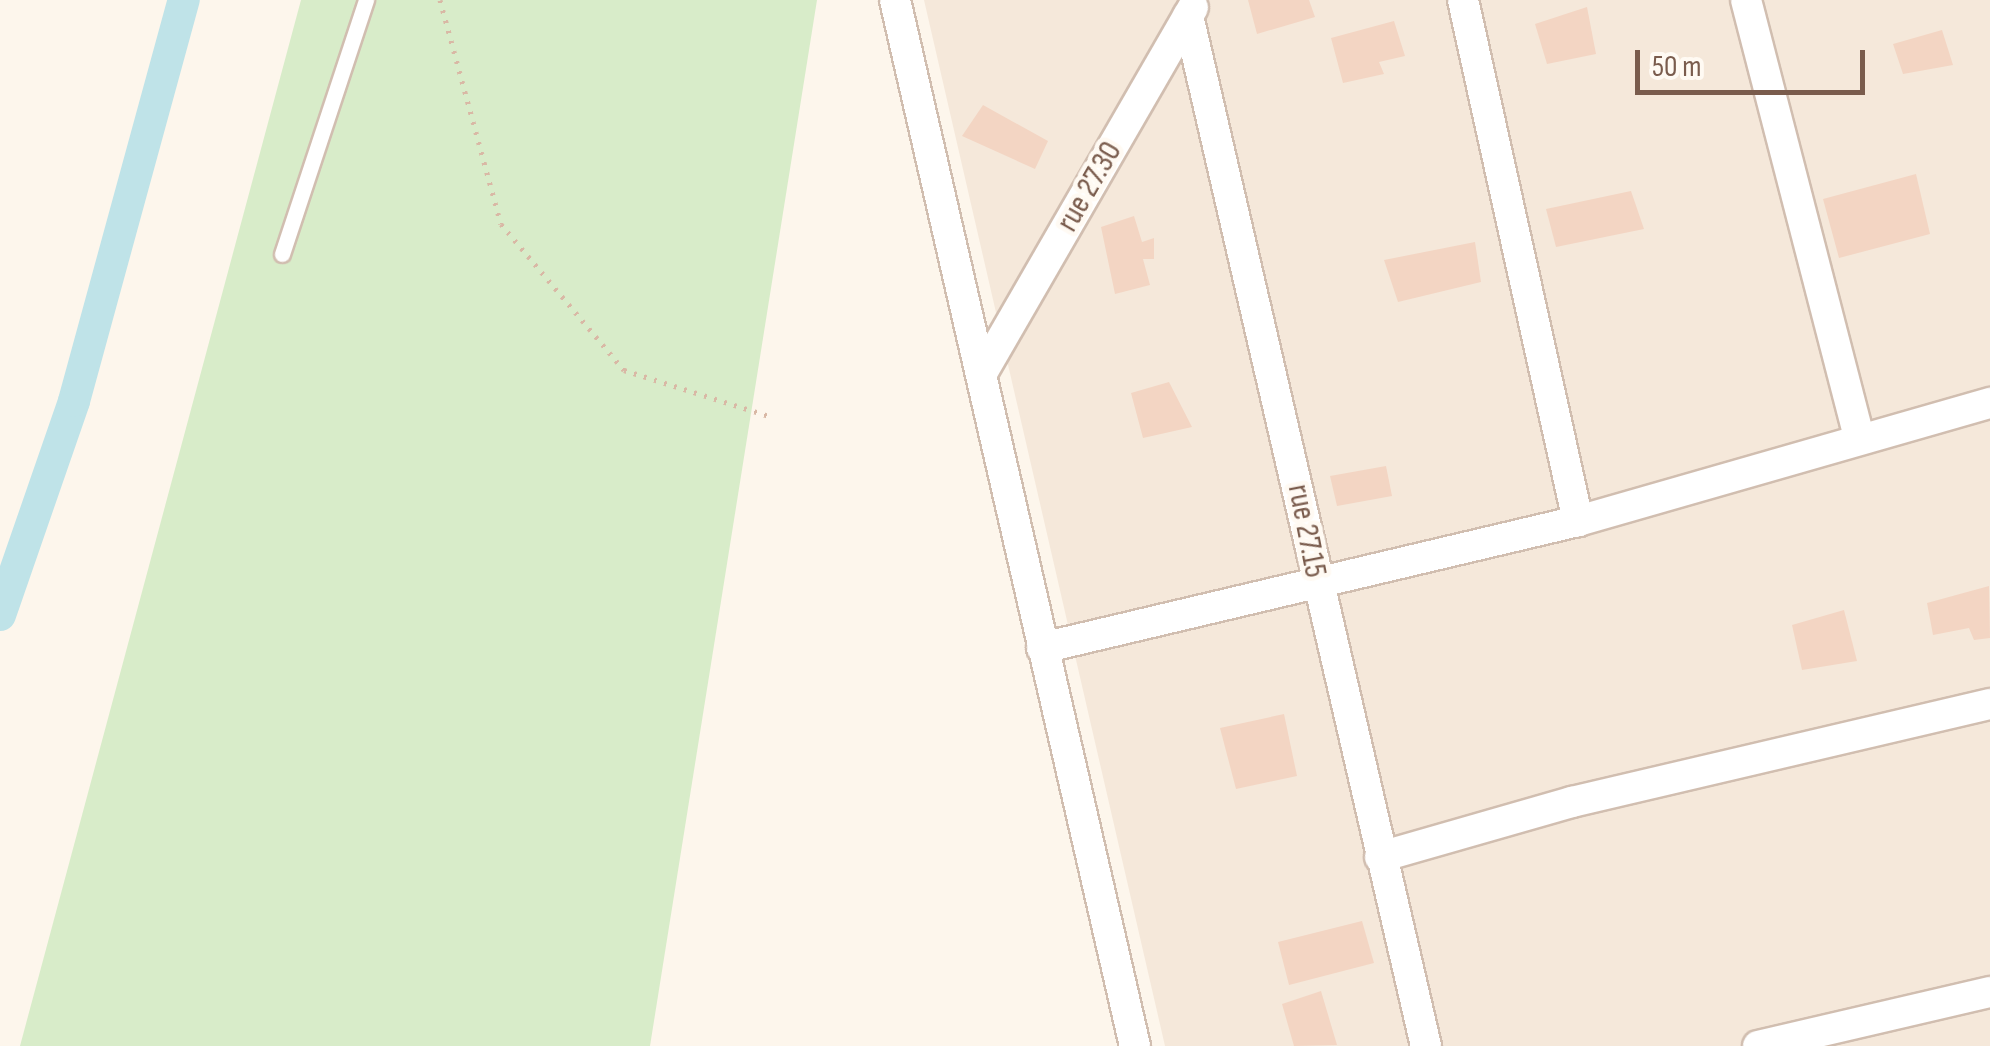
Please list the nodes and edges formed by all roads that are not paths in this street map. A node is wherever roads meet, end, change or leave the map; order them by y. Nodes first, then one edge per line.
1 (366, 0) edge
2 (894, 0) edge
3 (1463, 0) edge
4 (1746, 0) edge
5 (1192, 8) edge
6 (282, 254) dead end
7 (982, 373) junction
8 (1990, 403) edge
9 (1858, 438) junction
10 (1578, 521) junction
11 (1316, 588) junction
12 (1042, 648) junction
13 (1990, 704) edge
14 (1380, 858) junction
15 (1990, 992) edge
16 (1135, 1046) edge
17 (1426, 1046) edge
18 (1758, 1046) edge

1 - 6 lane
2 - 7 street
3 - 10 street
4 - 9 street
5 - 7 street, rue 27.30
5 - 11 street, rue 27.15
7 - 12 street
8 - 9 street
9 - 10 street
10 - 11 street
11 - 12 street
11 - 14 street, rue 27.15
12 - 16 street
13 - 14 street
14 - 17 street, rue 27.15
15 - 18 street

